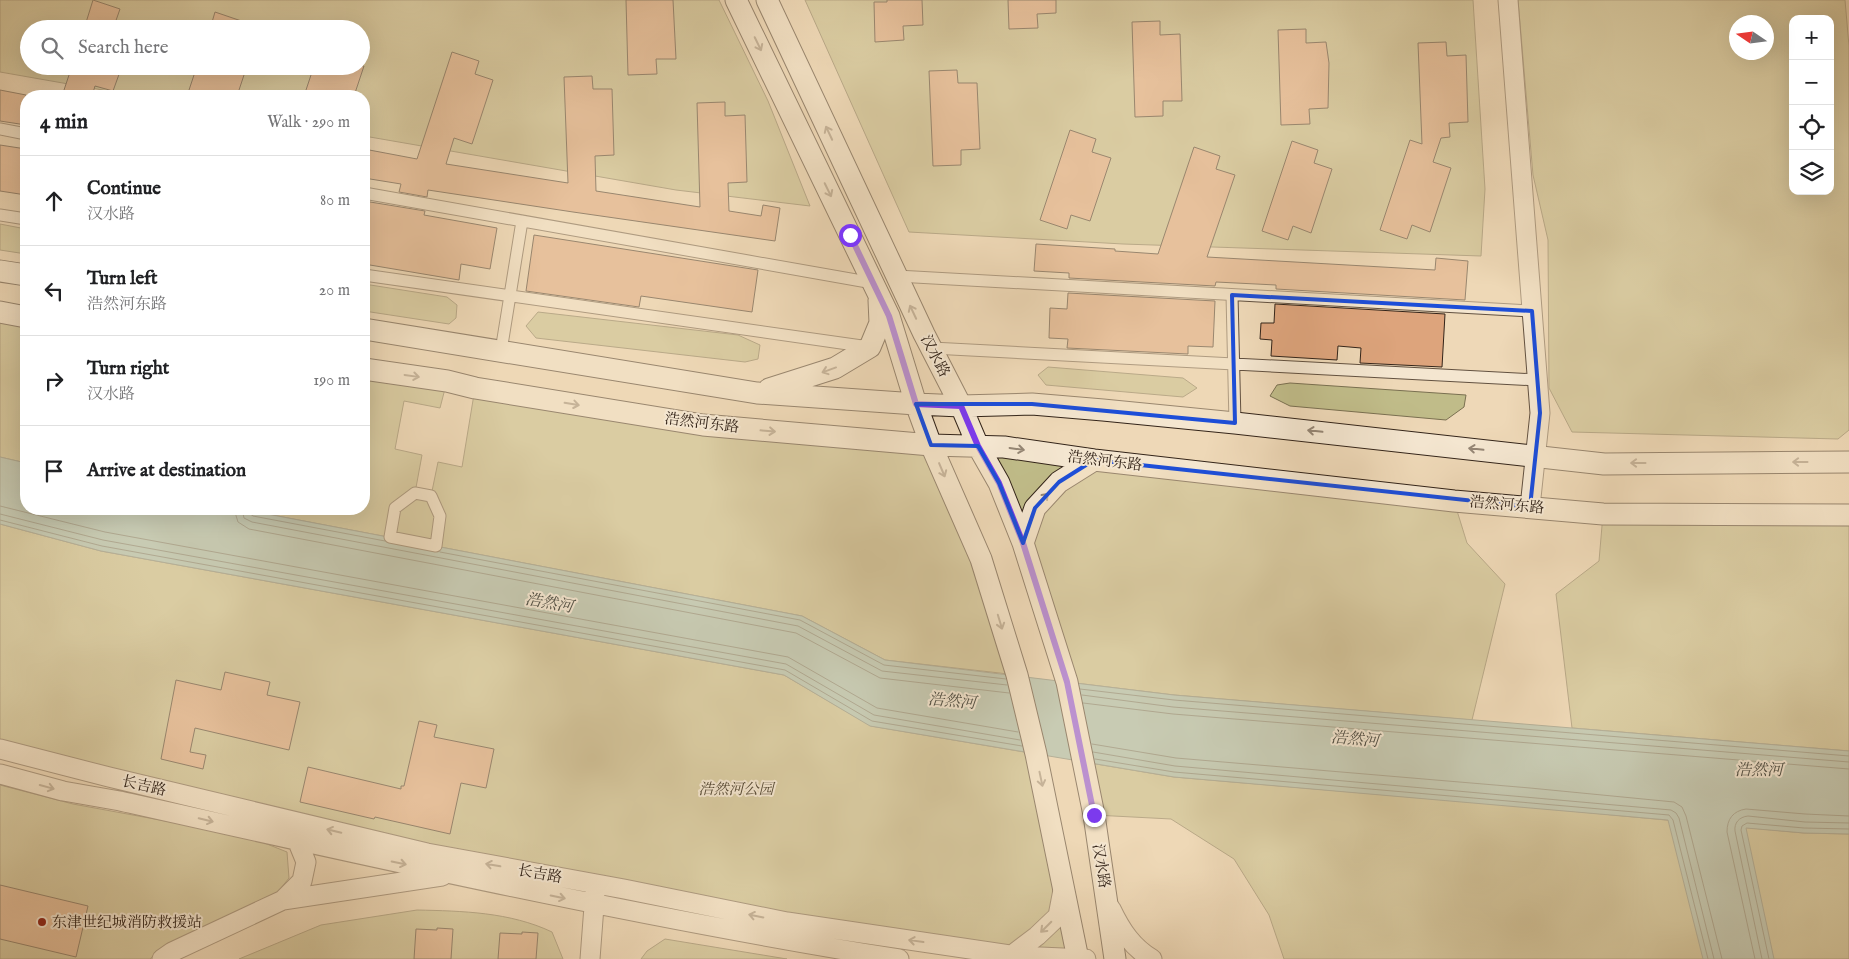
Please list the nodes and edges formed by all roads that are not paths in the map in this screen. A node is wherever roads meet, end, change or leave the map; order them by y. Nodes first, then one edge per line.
1 (736, 0) edge
2 (767, 0) edge
3 (1508, 0) edge
4 (0, 129) edge
5 (20, 133) edge
6 (370, 194) edge
7 (0, 214) edge
8 (20, 218) edge
9 (522, 221) junction
10 (0, 271) edge
11 (20, 274) edge
12 (370, 276) edge
13 (897, 276) junction
14 (876, 289) junction
15 (1232, 295) junction
16 (510, 296) junction
17 (0, 312) edge
18 (1532, 312) junction
19 (20, 316) edge
20 (370, 330) edge
21 (870, 347) junction
22 (932, 348) junction
23 (501, 351) junction
24 (1234, 364) junction
25 (370, 370) edge
26 (1537, 380) junction
27 (757, 393) junction
28 (916, 404) junction
29 (961, 406) junction
30 (1236, 423) junction
31 (931, 445) junction
32 (978, 446) junction
33 (1535, 455) junction
34 (1094, 460) junction
35 (1849, 462) edge
36 (1530, 507) junction
37 (1849, 515) edge
38 (436, 546) joint
39 (1026, 553) junction
40 (0, 749) edge
41 (0, 774) edge
42 (297, 840) junction
43 (453, 875) junction
44 (596, 884) junction
45 (1064, 888) junction
46 (283, 900) junction
47 (1106, 900) junction
48 (594, 904) junction
49 (1012, 955) junction
50 (162, 959) edge
51 (590, 959) edge
52 (899, 959) edge
53 (1081, 959) edge
54 (1116, 959) edge
55 (1152, 959) edge

1 -> 14 main road, 汉水路
13 -> 2 main road, 汉水路
3 - 18 street
4 - 5 street
6 - 9 street
7 - 8 street
9 - 14 street
9 - 16 street
10 - 11 main road
12 - 16 street
13 - 15 street
22 -> 13 main road, 汉水路
14 - 21 main road
14 - 28 main road, 汉水路
15 - 18 street
15 - 24 street
16 - 21 street
16 - 23 street
17 - 19 main road
18 - 26 street
20 - 23 main road
21 -> 27 main road
22 - 24 street
22 - 29 main road, 汉水路
23 - 27 main road
24 - 26 street
24 - 30 street
25 -> 31 main road, 浩然河东路
26 - 33 street
27 - 28 main road
28 - 29 main road
28 - 31 main road, 汉水路
29 - 30 main road
29 - 32 main road, 汉水路
33 -> 30 main road
31 - 32 main road, 浩然河东路
31 -> 45 main road, 汉水路
32 -> 34 main road, 浩然河东路
32 - 39 main road, 汉水路
35 -> 33 main road
33 - 36 street
34 - 36 main road, 浩然河东路
39 -> 34 main road
36 - 37 main road, 浩然河东路
38 - 38 street
39 - 47 main road, 汉水路
44 -> 40 street, 长吉路
41 -> 42 street, 长吉路
42 -> 43 street, 长吉路
42 - 46 street
43 - 46 street
43 -> 48 street, 长吉路
44 - 48 street
49 -> 44 street, 长吉路
45 -> 49 street
45 - 53 main road, 汉水路
46 - 50 street
47 - 54 main road, 汉水路
47 - 55 street
48 - 51 street
48 - 52 street, 长吉路
49 - 53 street, 长吉路

